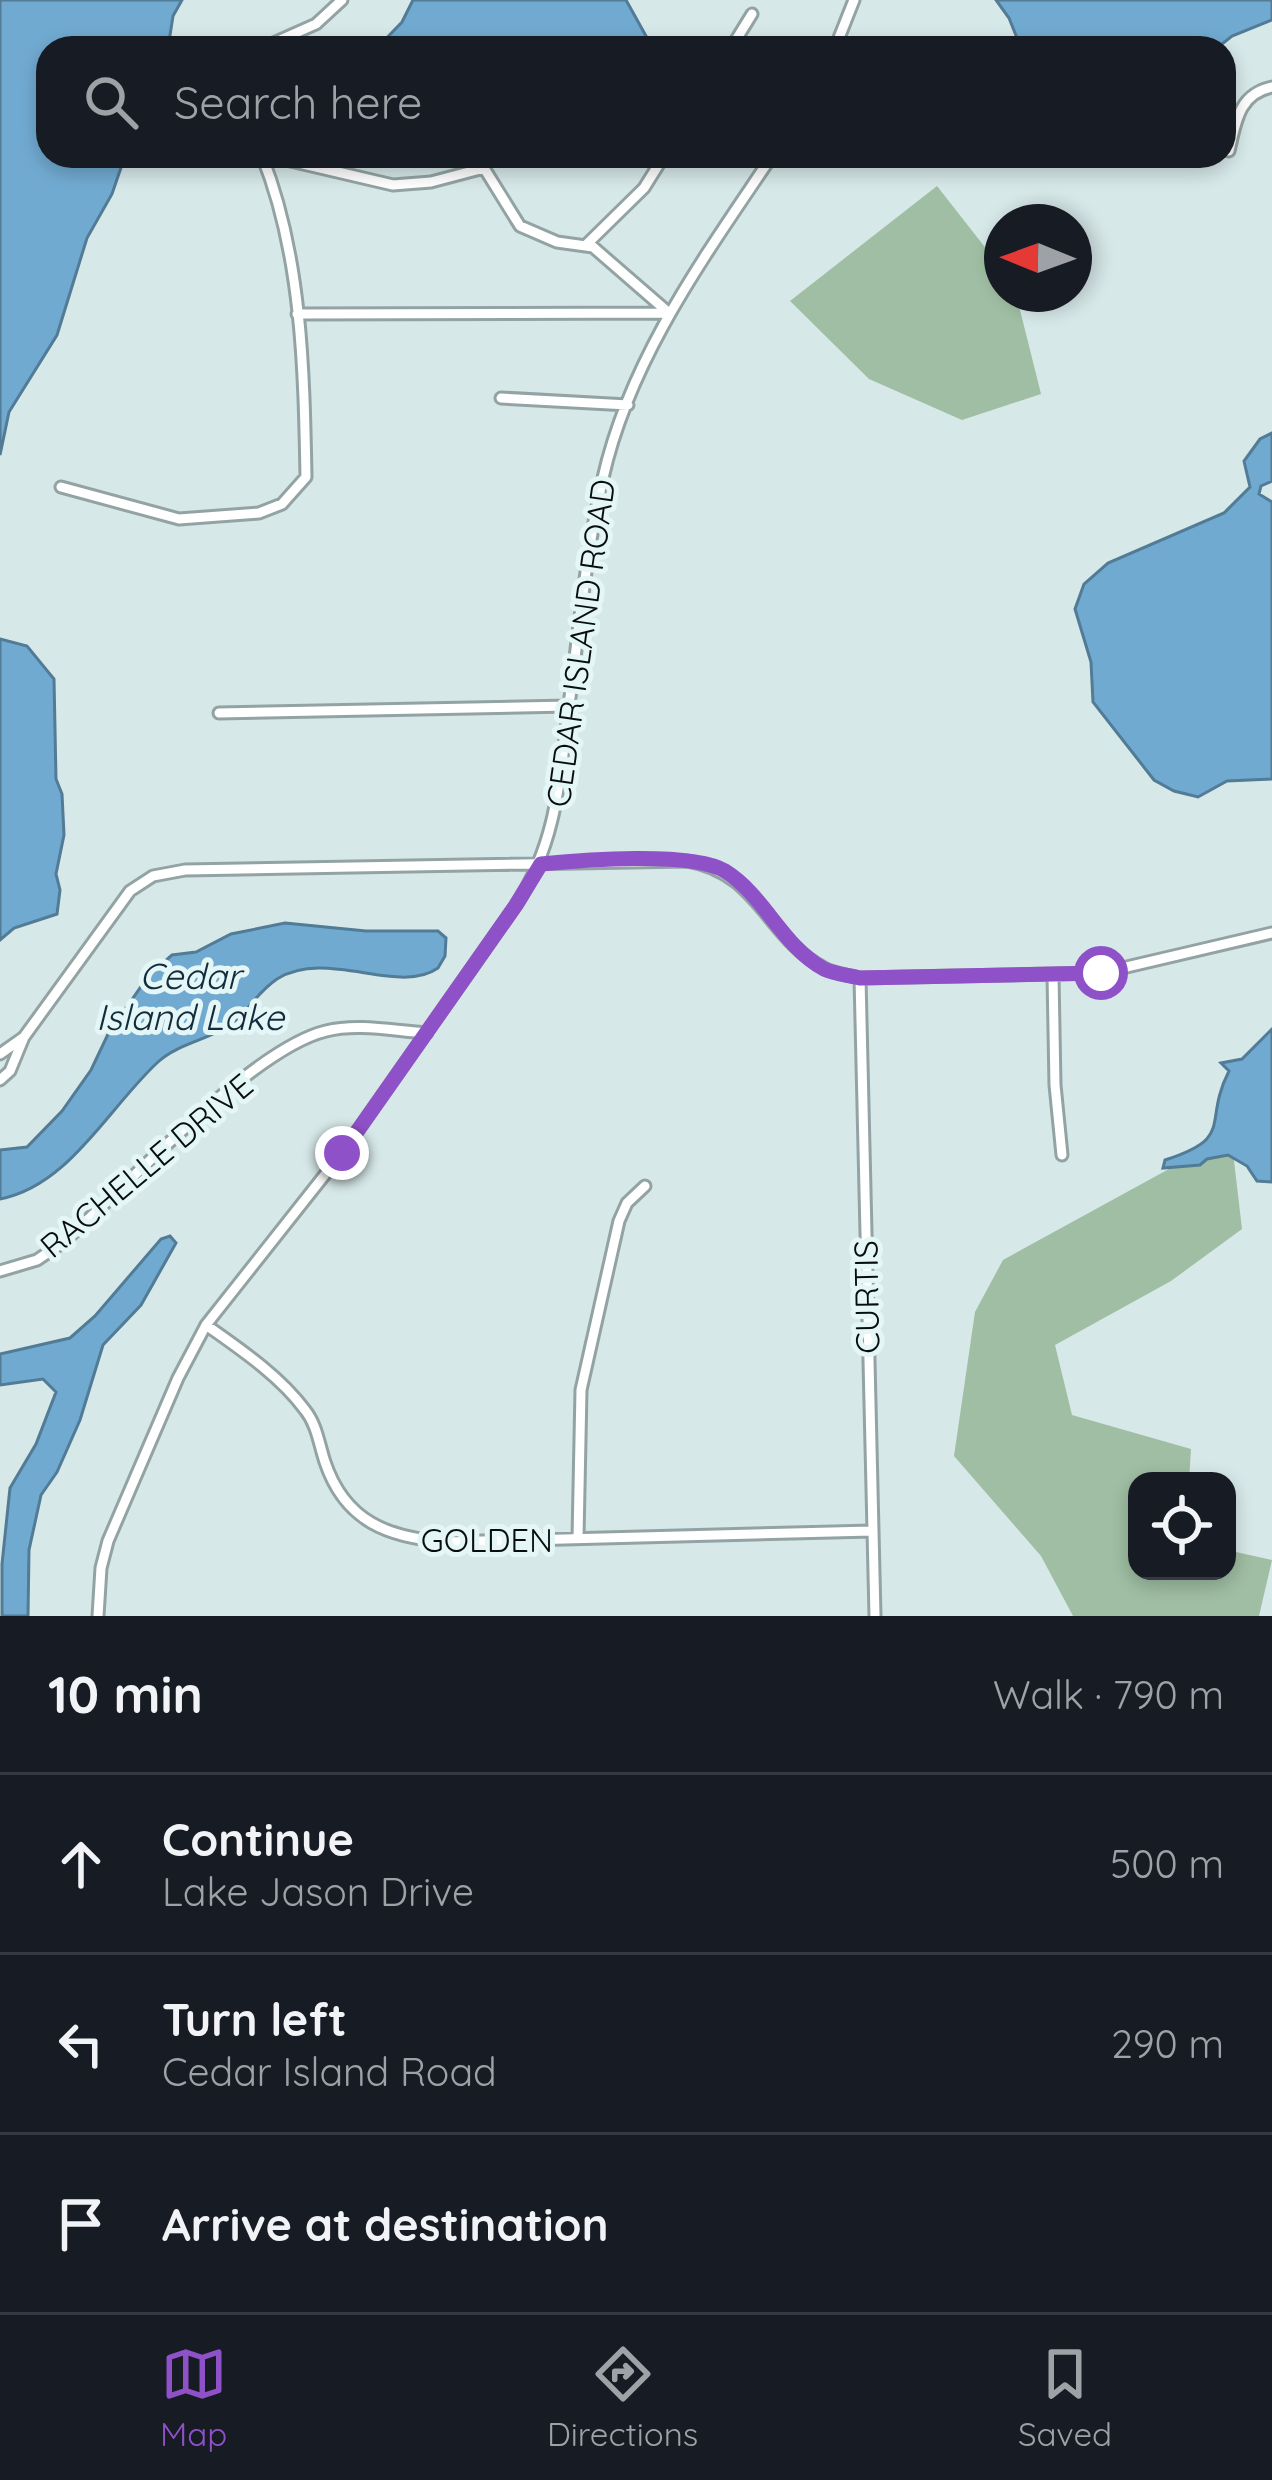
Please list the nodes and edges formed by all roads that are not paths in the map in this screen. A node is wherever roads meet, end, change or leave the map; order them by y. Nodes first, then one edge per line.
1 (342, 0) edge
2 (854, 0) edge
3 (752, 14) dead end
4 (289, 36) edge
5 (738, 36) edge
6 (840, 36) edge
7 (1272, 87) edge
8 (1236, 125) edge
9 (269, 168) edge
10 (319, 168) edge
11 (484, 168) edge
12 (484, 168) edge
13 (656, 168) edge
14 (764, 168) edge
15 (587, 244) junction
16 (669, 313) junction
17 (298, 314) junction
18 (501, 398) dead end
19 (628, 405) junction
20 (61, 487) dead end
21 (569, 706) junction
22 (219, 712) dead end
23 (541, 864) junction
24 (1272, 933) edge
25 (1053, 975) junction
26 (860, 978) junction
27 (427, 1033) junction
28 (24, 1036) junction
29 (0, 1054) edge
30 (0, 1080) edge
31 (1061, 1155) dead end
32 (645, 1186) dead end
33 (0, 1271) edge
34 (206, 1325) junction
35 (872, 1531) junction
36 (578, 1538) junction
37 (98, 1616) edge
38 (874, 1616) edge

1 - 4 street
2 - 6 street
3 - 5 street
7 - 8 street
9 - 17 street
10 - 12 street
11 - 15 street
13 - 15 street
14 - 16 street, CEDAR ISLAND ROAD
15 - 16 street
16 - 17 street
16 - 19 street, CEDAR ISLAND ROAD
17 - 20 street
18 - 19 street
19 - 21 street, CEDAR ISLAND ROAD
21 - 22 street
21 - 23 street, CEDAR ISLAND ROAD
23 - 26 street
23 - 27 street, CEDAR ISLAND ROAD
23 - 28 street
24 - 25 street
25 - 26 street
25 - 31 street
26 - 35 street, CURTIS
27 - 33 street, RACHELLE DRIVE
27 - 34 street, CEDAR ISLAND ROAD
28 - 29 street
28 - 30 street
32 - 36 street
34 - 36 street, GOLDEN
34 - 37 street, CEDAR ISLAND ROAD
35 - 36 street, GOLDEN
35 - 38 street, CURTIS

